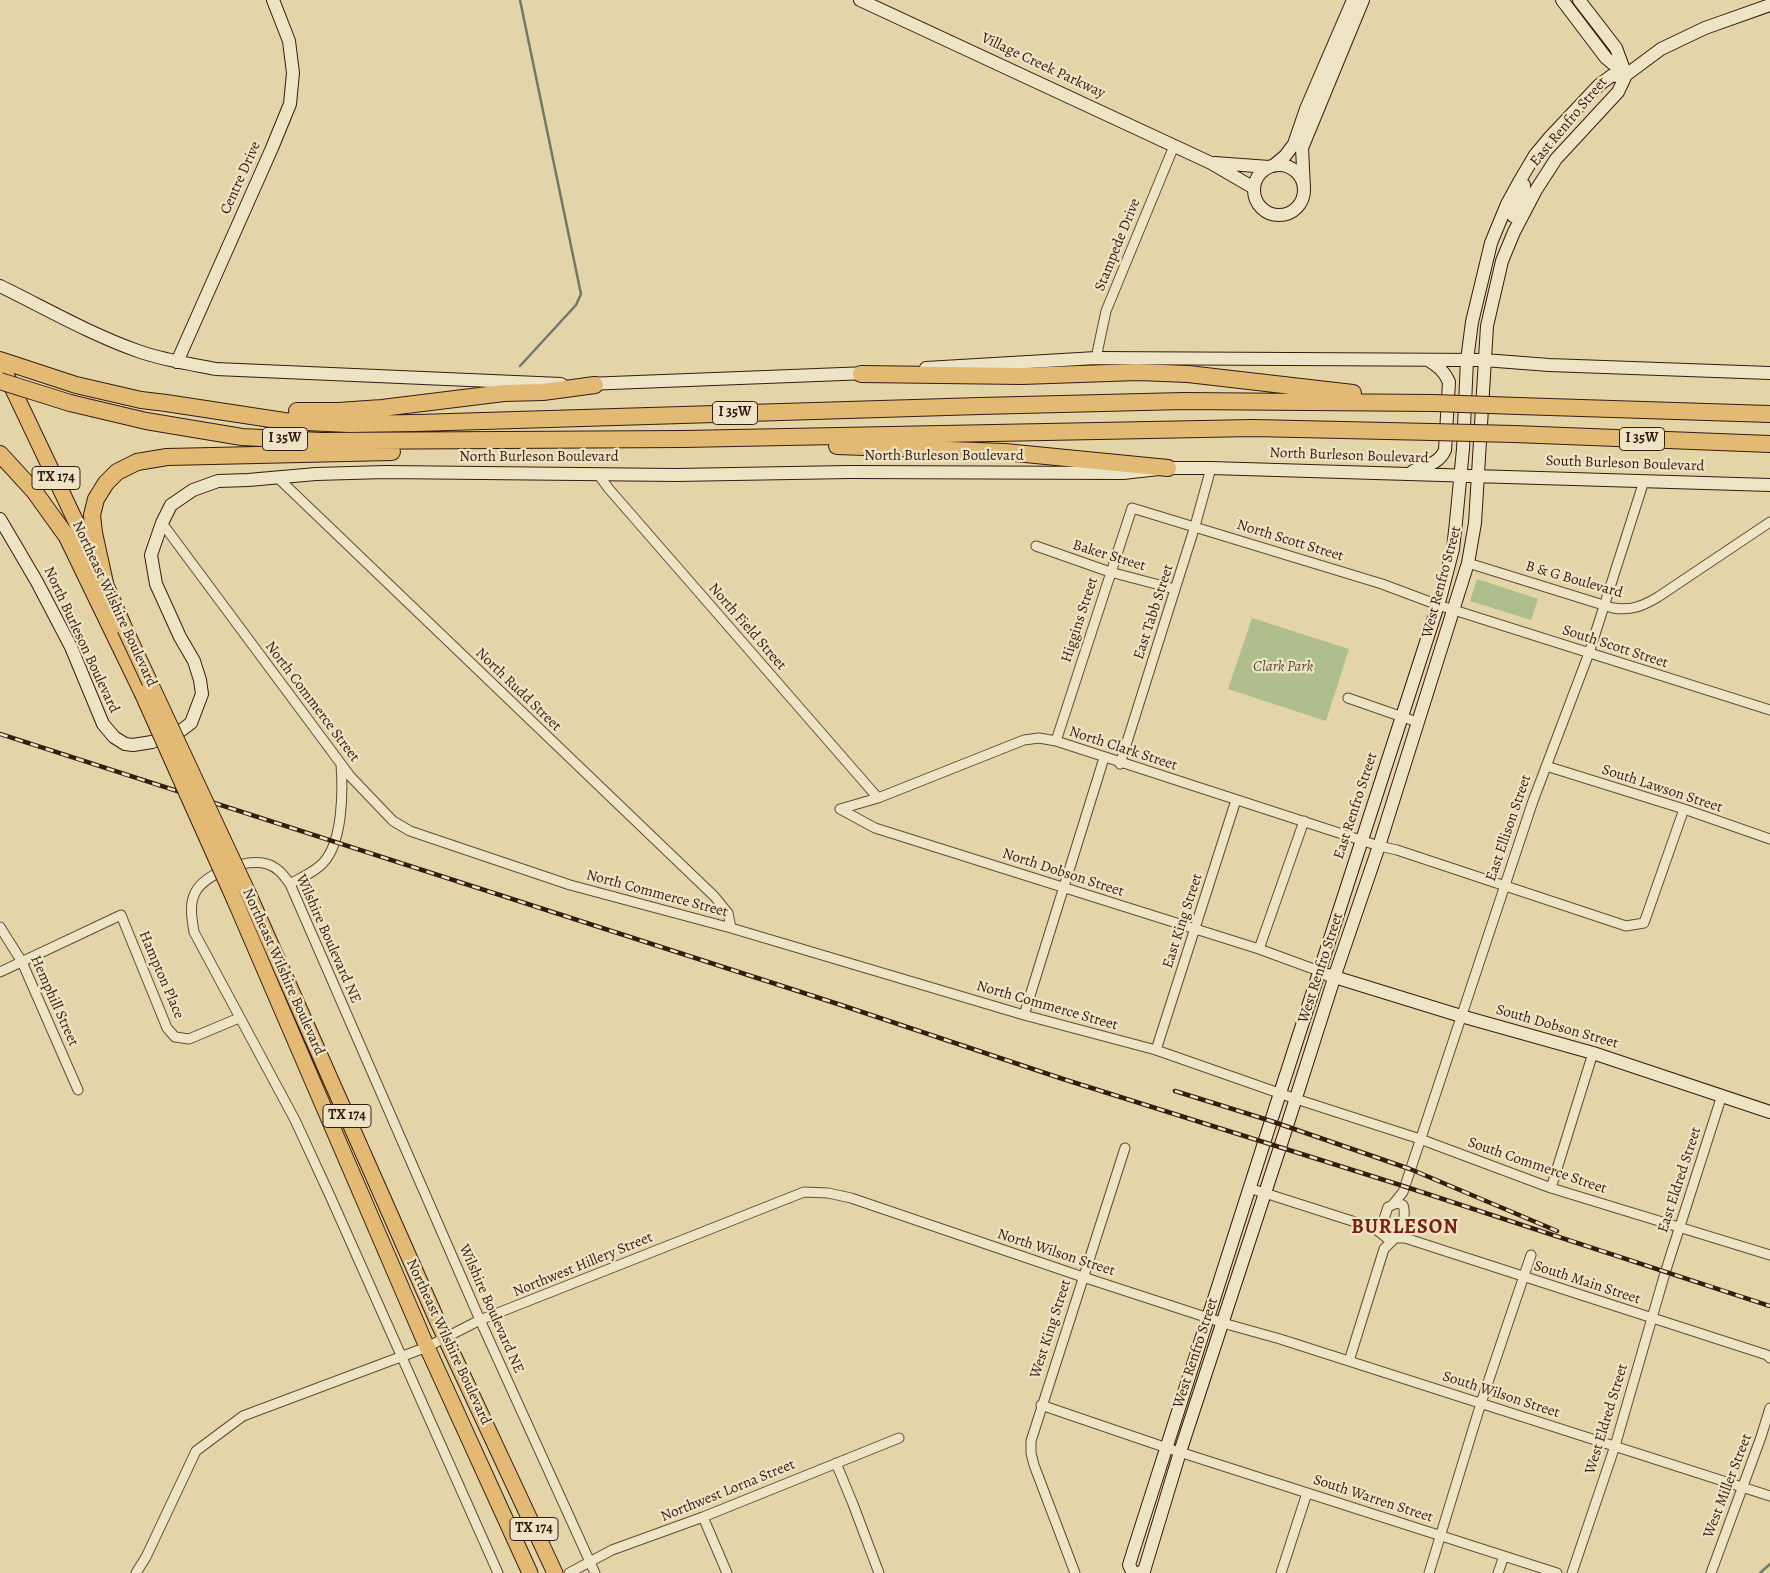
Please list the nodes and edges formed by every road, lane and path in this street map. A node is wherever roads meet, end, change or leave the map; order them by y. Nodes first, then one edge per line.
1 (273, 0) edge
2 (860, 0) edge
3 (1352, 0) edge
4 (1363, 0) edge
5 (1562, 0) edge
6 (1579, 0) edge
7 (1770, 5) edge
8 (1626, 75) junction
9 (1174, 146) junction
10 (1211, 163) junction
11 (1271, 166) junction
12 (1519, 182) junction
13 (1254, 188) junction
14 (1304, 188) junction
15 (1502, 261) junction
16 (0, 286) edge
17 (1096, 358) junction
18 (1428, 360) junction
19 (1467, 360) junction
20 (1484, 360) junction
21 (177, 362) junction
22 (1, 369) edge
23 (1770, 373) edge
24 (861, 374) junction
25 (596, 384) junction
26 (1434, 403) junction
27 (166, 404) junction
28 (1770, 414) edge
29 (683, 439) junction
30 (503, 441) junction
31 (1770, 444) edge
32 (0, 454) edge
33 (1168, 468) junction
34 (1211, 468) junction
35 (598, 474) junction
36 (1406, 474) junction
37 (1460, 475) junction
38 (1478, 476) junction
39 (277, 477) junction
40 (1644, 480) junction
41 (1770, 485) edge
42 (1132, 508) joint
43 (0, 519) edge
44 (1770, 522) edge
45 (162, 523) junction
46 (1195, 526) junction
47 (66, 534) joint
48 (1036, 546) dead end
49 (1468, 563) junction
50 (1110, 572) junction
51 (105, 583) junction
52 (1175, 589) junction
53 (1604, 605) junction
54 (1438, 606) junction
55 (1452, 610) junction
56 (1589, 653) junction
57 (1348, 698) dead end
58 (1770, 710) edge
59 (1402, 718) junction
60 (1417, 722) junction
61 (1056, 741) junction
62 (1104, 758) junction
63 (341, 764) junction
64 (1120, 764) junction
65 (1546, 766) junction
66 (878, 798) junction
67 (1236, 800) junction
68 (1684, 809) junction
69 (1304, 821) junction
70 (1770, 839) edge
71 (1362, 840) junction
72 (1379, 846) junction
73 (290, 884) junction
74 (1504, 884) junction
75 (1064, 888) junction
76 (242, 898) junction
77 (0, 927) edge
78 (731, 928) junction
79 (1195, 929) junction
80 (1258, 950) junction
81 (22, 962) junction
82 (1319, 971) junction
83 (0, 972) edge
84 (1334, 977) junction
85 (1024, 1015) junction
86 (1461, 1016) junction
87 (239, 1018) junction
88 (1156, 1050) junction
89 (1593, 1054) junction
90 (78, 1090) dead end
91 (1280, 1093) junction
92 (1722, 1095) junction
93 (1296, 1100) junction
94 (1770, 1112) edge
95 (1420, 1139) junction
96 (1263, 1143) joint
97 (1124, 1148) dead end
98 (1249, 1188) junction
99 (1551, 1188) junction
100 (1404, 1189) junction
101 (1265, 1193) junction
102 (1394, 1203) junction
103 (1404, 1208) junction
104 (894, 1214) joint
105 (1679, 1226) junction
106 (1383, 1235) junction
107 (1394, 1239) junction
108 (1384, 1249) junction
109 (1531, 1255) dead end
110 (1770, 1255) edge
111 (1665, 1273) joint
112 (1083, 1277) junction
113 (1524, 1277) junction
114 (1209, 1318) junction
115 (1652, 1318) junction
116 (480, 1320) junction
117 (1223, 1322) junction
118 (445, 1338) junction
119 (428, 1346) junction
120 (402, 1356) junction
121 (1770, 1358) edge
122 (1350, 1361) junction
123 (1481, 1404) junction
124 (1041, 1405) junction
125 (1770, 1408) edge
126 (899, 1438) dead end
127 (1615, 1446) junction
128 (1166, 1448) junction
129 (1180, 1452) junction
130 (836, 1463) junction
131 (1742, 1487) junction
132 (1307, 1493) junction
133 (1770, 1496) edge
134 (703, 1517) junction
135 (1441, 1536) junction
136 (1504, 1556) junction
137 (590, 1562) junction
138 (136, 1573) edge
139 (498, 1573) edge
140 (530, 1573) edge
141 (555, 1573) edge
142 (569, 1573) edge
143 (596, 1573) edge
144 (727, 1573) edge
145 (879, 1573) edge
146 (1075, 1573) edge
147 (1133, 1573) edge
148 (1138, 1573) edge
149 (1281, 1573) edge
150 (1429, 1573) edge
151 (1498, 1573) edge
152 (1557, 1573) edge
153 (1572, 1573) edge
154 (1711, 1573) edge

1 - 21 main road, Centre Drive
2 - 9 main road, Village Creek Parkway
3 - 11 main road
4 - 14 main road
5 - 8 main road
6 - 8 main road
7 - 8 main road, East Renfro Street
8 - 12 main road, East Renfro Street
8 - 15 main road, East Renfro Street
9 - 10 main road, Village Creek Parkway
9 - 17 street, Stampede Drive
10 - 11 main road, Village Creek Parkway
10 - 13 main road, Village Creek Parkway
11 - 13 main road
11 - 14 main road, Village Creek Parkway
12 - 15 main road
12 - 19 main road, East Renfro Street
13 - 14 main road
15 - 20 main road, East Renfro Street
16 - 21 main road
17 - 18 main road
17 - 24 main road
18 - 19 main road
18 - 36 main road
19 - 20 main road
19 - 37 main road
20 - 23 main road
20 - 38 main road, West Renfro Street
21 - 25 main road
22 - 27 highway, I 35W
22 - 30 highway, I 35W, bridge
22 - 51 main road, Northeast Wilshire Boulevard / TX 174
24 - 25 main road
24 - 26 highway
25 - 27 highway
26 - 27 highway, I 35W
26 - 28 highway, I 35W, bridge
29 - 30 highway, I 35W
29 - 31 highway, I 35W, bridge
29 - 33 highway
30 - 51 highway
32 - 47 highway
33 - 34 main road, North Burleson Boulevard
33 - 35 main road, North Burleson Boulevard
34 - 36 main road, North Burleson Boulevard
34 - 46 street, East Tabb Street
35 - 39 main road, North Burleson Boulevard
35 - 66 street, North Field Street
36 - 37 main road, North Burleson Boulevard
37 - 38 main road, North Burleson Boulevard
37 - 54 main road, East Renfro Street
38 - 40 main road, South Burleson Boulevard
38 - 49 main road, West Renfro Street
39 - 45 main road, North Burleson Boulevard
39 - 78 street, North Rudd Street
40 - 41 main road, South Burleson Boulevard
40 - 53 street, East Ellison Street
42 - 46 street, North Scott Street
42 - 50 street, Higgins Street
43 - 45 main road, North Burleson Boulevard
44 - 53 street, B & G Boulevard
45 - 63 street, North Commerce Street
46 - 52 street, East Tabb Street
46 - 54 street, North Scott Street
47 - 76 main road, Northeast Wilshire Boulevard, bridge
48 - 50 street, Baker Street
49 - 53 street, B & G Boulevard
49 - 55 main road, West Renfro Street
50 - 52 street, Baker Street
50 - 61 street, Higgins Street
51 - 76 main road, Northeast Wilshire Boulevard / TX 174, bridge
52 - 64 street, East Tabb Street
53 - 56 street, East Ellison Street
54 - 55 street, North Scott Street
54 - 59 main road, East Renfro Street
55 - 56 street, South Scott Street
55 - 60 main road, West Renfro Street
56 - 58 street, South Scott Street
56 - 65 street, East Ellison Street
57 - 59 street
59 - 60 street
59 - 71 main road, East Renfro Street
60 - 72 main road, West Renfro Street
61 - 62 street, North Clark Street
61 - 66 street, North Clark Street
62 - 64 street, North Clark Street
62 - 75 street
63 - 73 street
63 - 78 street, North Commerce Street
64 - 67 street, North Clark Street
65 - 68 street, South Lawson Street
65 - 74 street, East Ellison Street
66 - 75 street, North Dobson Street
67 - 69 street, North Clark Street
67 - 79 street, East King Street
68 - 70 street, South Lawson Street
68 - 74 street, North Clark Street
69 - 71 street, North Clark Street
69 - 80 street
71 - 72 street, North Clark Street
71 - 82 main road, East Renfro Street
72 - 74 street, North Clark Street
72 - 84 main road, West Renfro Street
73 - 87 street, Wilshire Boulevard NE
73 - 116 street, Wilshire Boulevard NE
74 - 86 street, East Ellison Street
75 - 79 street, North Dobson Street
75 - 85 street
76 - 118 main road, Northeast Wilshire Boulevard / TX 174
76 - 119 main road, Northeast Wilshire Boulevard
77 - 81 street, Hemphill Street
78 - 85 street, North Commerce Street
79 - 80 street, North Dobson Street
79 - 88 street, East King Street
80 - 82 street, North Dobson Street
81 - 83 street
81 - 87 street, Hampton Place
81 - 90 street, Hemphill Street
82 - 84 main road, South Dobson Street
82 - 91 main road, East Renfro Street
84 - 86 main road, South Dobson Street
84 - 93 main road, West Renfro Street
85 - 88 street, North Commerce Street
86 - 89 main road, South Dobson Street
86 - 95 street, East Ellison Street
87 - 120 street, Wilshire Boulevard NE
88 - 91 street, North Commerce Street
89 - 92 main road, South Dobson Street
89 - 99 street
91 - 93 street, North Commerce Street
91 - 96 main road, East Renfro Street
92 - 94 main road, South Dobson Street
92 - 105 street, East Eldred Street
93 - 95 street, South Commerce Street
93 - 101 main road, West Renfro Street
95 - 99 street, South Commerce Street
95 - 100 street, East Ellison Street
96 - 98 main road, West Renfro Street
97 - 112 street, West King Street
98 - 101 street
98 - 114 main road, West Renfro Street
99 - 105 street, South Commerce Street
100 - 102 street, East Ellison Street
100 - 103 street, East Ellison Street
101 - 106 street
101 - 117 main road, West Renfro Street
102 - 103 street
102 - 106 street, East Ellison Street
103 - 107 street, East Ellison Street
104 - 112 street, North Wilson Street
104 - 116 street, Northwest Hillery Street
105 - 110 street, South Commerce Street
105 - 111 street, East Eldred Street
106 - 107 street
106 - 108 street, East Ellison Street
107 - 108 street, East Ellison Street
107 - 113 street, South Main Street
108 - 122 street
109 - 113 street
111 - 115 street, West Eldred Street
112 - 114 street, North Wilson Street
112 - 124 street, West King Street
113 - 115 street, South Main Street
113 - 123 street
114 - 117 street, North Wilson Street
114 - 128 main road, West Renfro Street
115 - 121 street, South Main Street
115 - 127 street, West Eldred Street
116 - 118 street, Northwest Hillery Street
116 - 137 street, Wilshire Boulevard NE
117 - 122 street, South Wilson Street
117 - 129 main road, West Renfro Street
118 - 119 street, Northwest Hillery Street
118 - 141 main road, Northeast Wilshire Boulevard / TX 174
119 - 120 street, Northwest Hillery Street
119 - 140 main road, Northeast Wilshire Boulevard / TX 174
120 - 138 street, Northwest Hillery Street
120 - 139 street, Wilshire Boulevard NE
122 - 123 street, South Wilson Street
123 - 127 street, South Wilson Street
123 - 135 street
124 - 128 street, South Warren Street
124 - 146 street, West King Street
125 - 131 street, West Miller Street
126 - 130 street, Northwest Lorna Street
127 - 131 street, South Wilson Street
127 - 153 street, West Eldred Street
128 - 129 street, South Warren Street
128 - 147 main road, West Renfro Street
129 - 132 street, South Warren Street
129 - 148 main road, West Renfro Street
130 - 134 street, Northwest Lorna Street
130 - 145 street
131 - 133 street, South Wilson Street
131 - 154 street, West Miller Street
132 - 135 street, South Warren Street
132 - 149 street
134 - 137 street, Northwest Lorna Street
134 - 144 street
135 - 136 street, South Warren Street
135 - 150 street
136 - 151 street
136 - 152 street, South Warren Street
137 - 142 street, Northwest Lorna Street
137 - 143 street, Wilshire Boulevard NE

